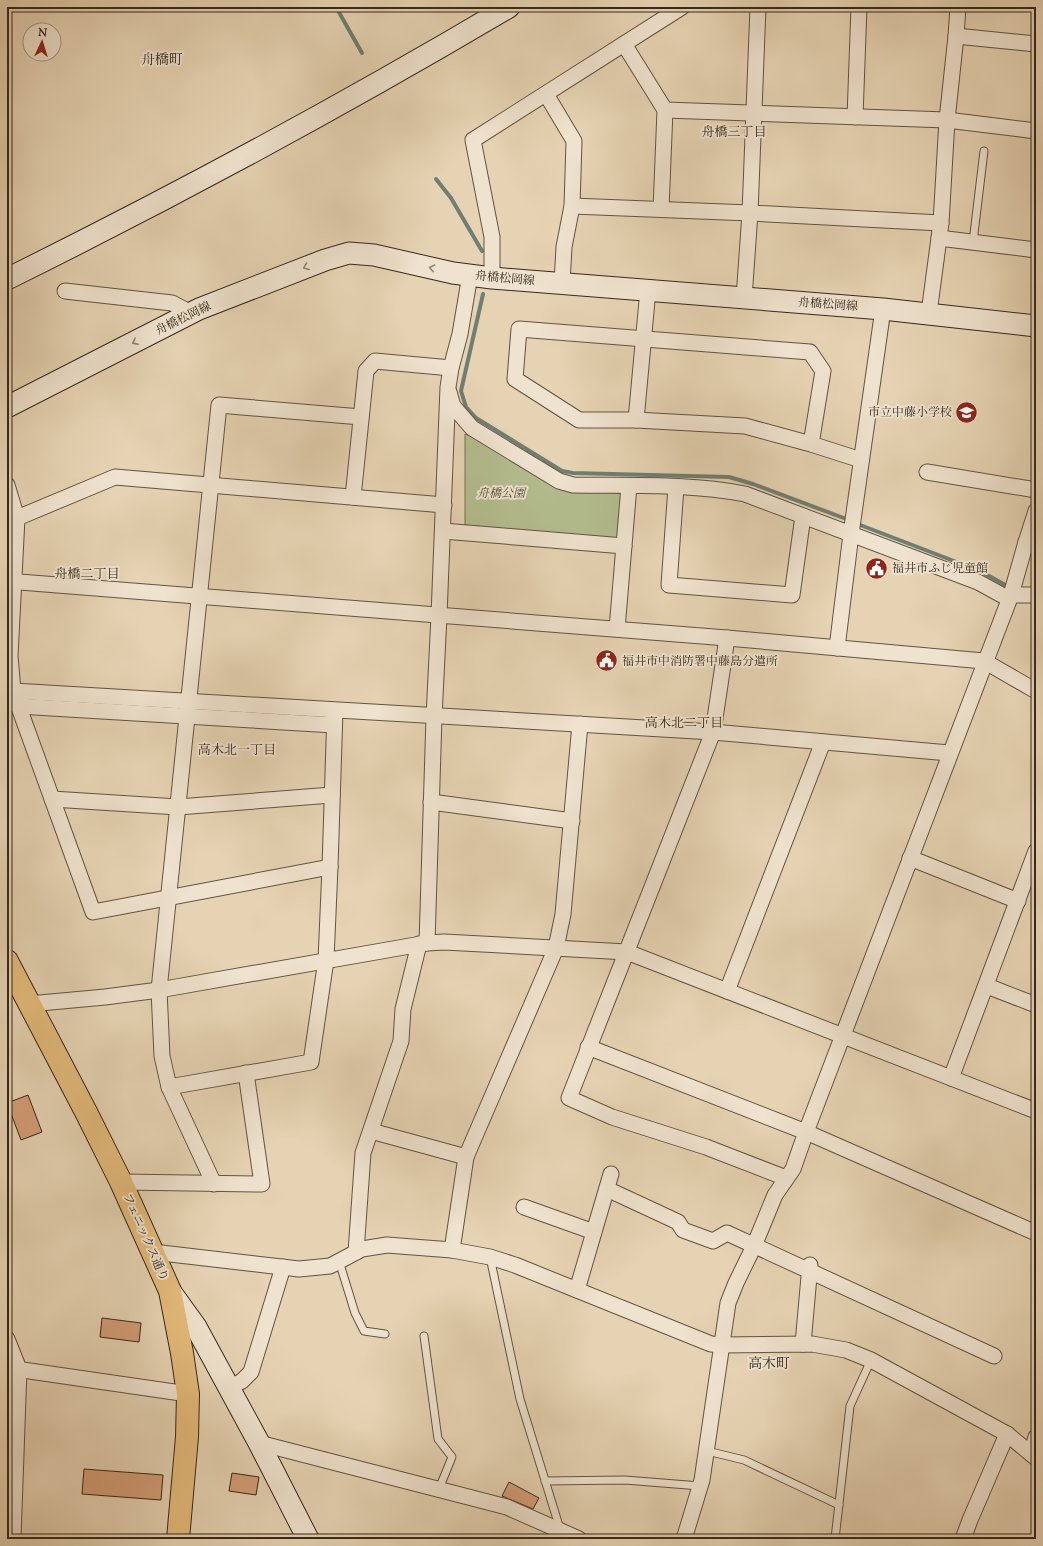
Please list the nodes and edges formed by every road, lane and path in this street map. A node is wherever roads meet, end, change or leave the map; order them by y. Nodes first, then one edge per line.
1 (509, 7) edge
2 (682, 7) edge
3 (758, 7) edge
4 (859, 7) edge
5 (958, 7) edge
6 (956, 36) junction
7 (624, 44) junction
8 (1036, 44) edge
9 (546, 94) junction
10 (665, 110) junction
11 (754, 113) junction
12 (855, 117) junction
13 (947, 120) junction
14 (1036, 131) edge
15 (984, 150) dead end
16 (572, 206) junction
17 (660, 209) junction
18 (750, 212) junction
19 (940, 223) junction
20 (939, 238) junction
21 (973, 242) junction
22 (1036, 250) edge
23 (470, 275) junction
24 (492, 278) junction
25 (7, 279) edge
26 (562, 283) junction
27 (648, 290) junction
28 (64, 291) dead end
29 (744, 298) junction
30 (883, 309) junction
31 (191, 313) junction
32 (930, 313) junction
33 (1036, 326) edge
34 (644, 339) junction
35 (451, 368) junction
36 (448, 387) junction
37 (7, 407) edge
38 (360, 417) junction
39 (636, 420) junction
40 (811, 444) junction
41 (861, 460) junction
42 (927, 472) dead end
43 (7, 485) edge
44 (211, 486) junction
45 (629, 486) junction
46 (676, 487) junction
47 (1036, 490) edge
48 (353, 497) junction
49 (444, 505) junction
50 (1036, 511) edge
51 (803, 516) junction
52 (17, 518) junction
53 (443, 531) junction
54 (851, 534) junction
55 (1031, 542) edge
56 (624, 546) junction
57 (10, 582) edge
58 (1036, 595) edge
59 (1010, 597) junction
60 (200, 598) junction
61 (440, 616) junction
62 (617, 629) junction
63 (727, 638) junction
64 (837, 648) junction
65 (984, 661) junction
66 (13, 691) junction
67 (1036, 691) edge
68 (18, 706) junction
69 (187, 709) junction
70 (434, 717) junction
71 (335, 718) junction
72 (580, 724) junction
73 (713, 732) junction
74 (823, 742) junction
75 (949, 753) junction
76 (332, 795) junction
77 (52, 800) junction
78 (431, 802) junction
79 (178, 807) junction
80 (572, 821) junction
81 (910, 858) junction
82 (1034, 861) edge
83 (330, 867) junction
84 (169, 899) junction
85 (1018, 902) junction
86 (423, 943) junction
87 (556, 948) junction
88 (627, 952) junction
89 (326, 960) junction
90 (7, 961) edge
91 (987, 986) junction
92 (159, 990) junction
93 (727, 991) junction
94 (29, 1004) junction
95 (1036, 1005) edge
96 (843, 1036) junction
97 (588, 1047) junction
98 (246, 1074) junction
99 (951, 1078) junction
100 (169, 1087) junction
101 (1036, 1111) edge
102 (370, 1131) junction
103 (806, 1132) junction
104 (466, 1157) junction
105 (611, 1174) dead end
106 (786, 1178) junction
107 (121, 1182) junction
108 (214, 1184) junction
109 (607, 1189) junction
110 (524, 1207) dead end
111 (594, 1232) junction
112 (1036, 1233) edge
113 (754, 1246) junction
114 (452, 1250) junction
115 (153, 1252) junction
116 (356, 1252) junction
117 (490, 1257) junction
118 (338, 1261) junction
119 (282, 1267) junction
120 (810, 1268) junction
121 (577, 1290) junction
122 (170, 1291) junction
123 (384, 1334) dead end
124 (424, 1336) dead end
125 (7, 1339) edge
126 (803, 1344) junction
127 (721, 1345) junction
128 (994, 1356) dead end
129 (871, 1360) junction
130 (13, 1368) edge
131 (229, 1388) junction
132 (188, 1394) junction
133 (1007, 1434) junction
134 (1036, 1437) edge
135 (259, 1443) junction
136 (707, 1451) junction
137 (1034, 1456) edge
138 (545, 1481) junction
139 (700, 1486) junction
140 (439, 1489) junction
141 (839, 1505) junction
142 (559, 1534) edge
143 (686, 1537) edge
144 (13, 1539) edge
145 (178, 1539) edge
146 (308, 1539) edge
147 (579, 1539) edge
148 (835, 1539) edge
149 (963, 1539) edge

1 - 25 main road
2 - 7 street
3 - 11 street
4 - 12 street
5 - 6 street
6 - 8 street
6 - 13 street
7 - 9 street
7 - 10 street
9 - 16 street
9 - 24 street
10 - 11 street
10 - 17 street
11 - 12 street
11 - 18 street
12 - 13 street
13 - 14 street
13 - 19 street
15 - 21 lane
16 - 17 street
16 - 26 street
17 - 18 street
18 - 19 street
18 - 29 street
19 - 20 street
20 - 21 street
20 - 32 street
21 - 22 street
23 - 24 main road, 舟橋松岡線
23 -> 31 main road, 舟橋松岡線
23 - 35 street
24 - 26 main road, 舟橋松岡線
26 - 27 main road, 舟橋松岡線
27 - 29 main road, 舟橋松岡線
27 - 34 street
28 - 31 street
29 - 30 main road, 舟橋松岡線
30 - 32 main road, 舟橋松岡線
30 - 41 street
31 -> 37 main road, 舟橋松岡線
32 - 33 main road, 舟橋松岡線
34 - 39 street
34 - 39 street
34 - 40 street
35 - 36 street
35 - 38 street
36 - 45 street
36 - 49 street
38 - 44 street
38 - 48 street
39 - 40 street
40 - 41 street
41 - 54 street
42 - 47 street
43 - 52 street
44 - 48 street
44 - 52 street
44 - 60 street
45 - 46 street
45 - 56 street
46 - 51 street
46 - 51 street
48 - 49 street
49 - 53 street
50 - 55 street
51 - 54 street
52 - 57 street
53 - 56 street
53 - 61 street
54 - 59 street
54 - 64 street
55 - 59 street
56 - 62 street
57 - 60 street
57 - 66 street
58 - 59 street
59 - 65 street
60 - 61 street
60 - 69 street
61 - 62 street
61 - 70 street
62 - 63 street
63 - 64 street
63 - 73 street
64 - 65 street
65 - 67 street
65 - 75 street
66 - 68 street
66 - 69 street
68 - 69 street
68 - 77 street
69 - 71 street
69 - 79 street
70 - 71 street
70 - 72 street
70 - 78 street
71 - 76 street
72 - 73 street
72 - 80 street
73 - 74 street
73 - 88 street
74 - 75 street
74 - 93 street
75 - 81 street
76 - 79 street
76 - 83 street
77 - 79 street
77 - 84 street
78 - 80 street
78 - 86 street
79 - 84 street
80 - 87 street
81 - 85 street
81 - 96 street
82 - 85 street
83 - 84 street
83 - 89 street
84 - 92 street
85 - 91 street
86 - 87 street
86 - 89 street
86 - 102 street
87 - 88 street
87 - 104 street
88 - 93 street
88 - 97 street
89 - 92 street
89 - 98 street
90 - 94 main road, フェニックス通り
91 - 95 street
91 - 99 street
92 - 94 street
92 - 100 street
93 - 96 street
94 - 107 main road, フェニックス通り
96 - 99 street
96 - 103 street
97 - 103 street
97 - 106 street
98 - 100 street
98 - 108 street
99 - 101 street
100 - 108 street
102 - 104 street
102 - 116 street
103 - 106 street
103 - 112 street
104 - 114 street
105 - 109 street
106 - 113 street
107 - 108 street
107 - 115 main road, フェニックス通り
109 - 111 street
109 - 113 street
110 - 111 street
111 - 121 street
113 - 120 street
113 - 127 street
114 - 116 street
114 - 117 street
115 - 119 street
115 - 122 main road, フェニックス通り
116 - 118 street
117 - 121 street
117 - 138 lane
118 - 119 street
118 - 123 lane
119 - 131 street
120 - 126 street
120 - 128 street
121 - 127 street
122 - 131 main road
122 - 132 main road, フェニックス通り
124 - 140 lane
125 - 130 street
126 - 127 street
126 - 129 street
127 - 136 street
129 - 133 street
129 - 141 lane
130 - 132 street
130 - 144 street
131 - 135 main road
132 - 145 main road, フェニックス通り
133 - 137 street
133 - 149 street
134 - 137 street
135 - 140 street
135 - 146 main road
136 - 139 street
136 - 141 lane
138 - 139 lane
138 - 142 lane
139 - 143 street
140 - 142 street
141 - 148 lane
142 - 147 street

